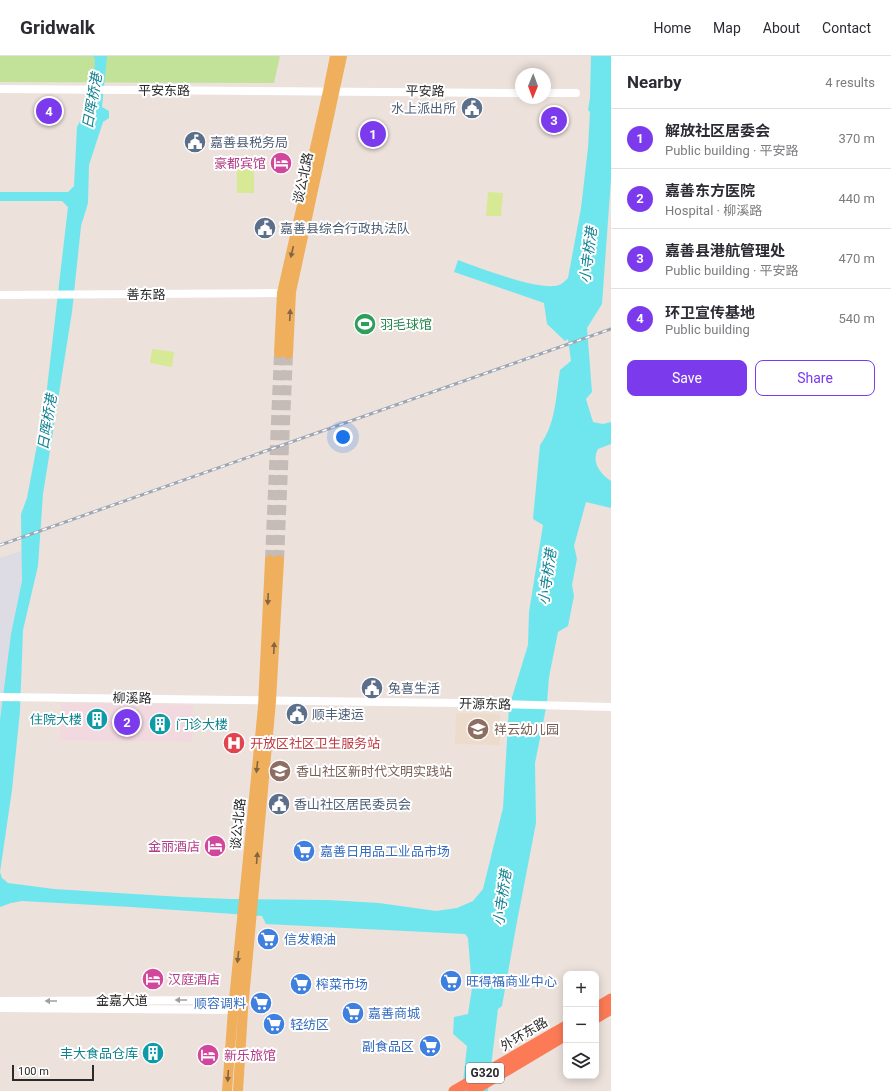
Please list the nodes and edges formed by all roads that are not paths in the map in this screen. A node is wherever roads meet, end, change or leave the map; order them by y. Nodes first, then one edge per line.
1 (335, 56) edge
2 (342, 56) edge
3 (0, 89) edge
4 (332, 91) junction
5 (515, 93) edge
6 (551, 93) edge
7 (576, 93) dead end
8 (287, 293) junction
9 (0, 295) edge
10 (284, 353) tunnel mouth
11 (274, 560) tunnel mouth
12 (0, 697) edge
13 (267, 700) junction
14 (611, 707) edge
15 (611, 999) edge
16 (0, 1000) edge
17 (239, 1005) junction
18 (598, 1007) edge
19 (0, 1008) edge
20 (611, 1009) edge
21 (599, 1016) edge
22 (563, 1028) edge
23 (563, 1036) edge
24 (518, 1059) junction
25 (227, 1091) edge
26 (238, 1091) edge
27 (454, 1091) edge
28 (472, 1091) edge

1 - 4 main road, 谈公北路
2 - 4 main road, 谈公北路
3 - 4 street, 平安东路
4 - 5 street, 平安路
4 - 8 main road, 谈公北路
6 - 7 street
8 - 9 street, 善东路
8 - 10 main road, 谈公北路
11 - 13 main road, 谈公北路
12 - 13 street, 柳溪路
13 - 14 street, 开源东路
13 - 17 main road, 谈公北路
15 - 18 highway
17 -> 16 street, 金嘉大道
17 - 19 street, 金嘉大道
17 -> 25 main road, 谈公北路
17 - 26 main road, 谈公北路
20 - 21 highway
22 - 24 highway, 外环东路 / G320
23 - 24 highway, 外环东路 / G320
24 - 27 highway, 外环东路 / G320
24 - 28 highway, 外环东路 / G320

